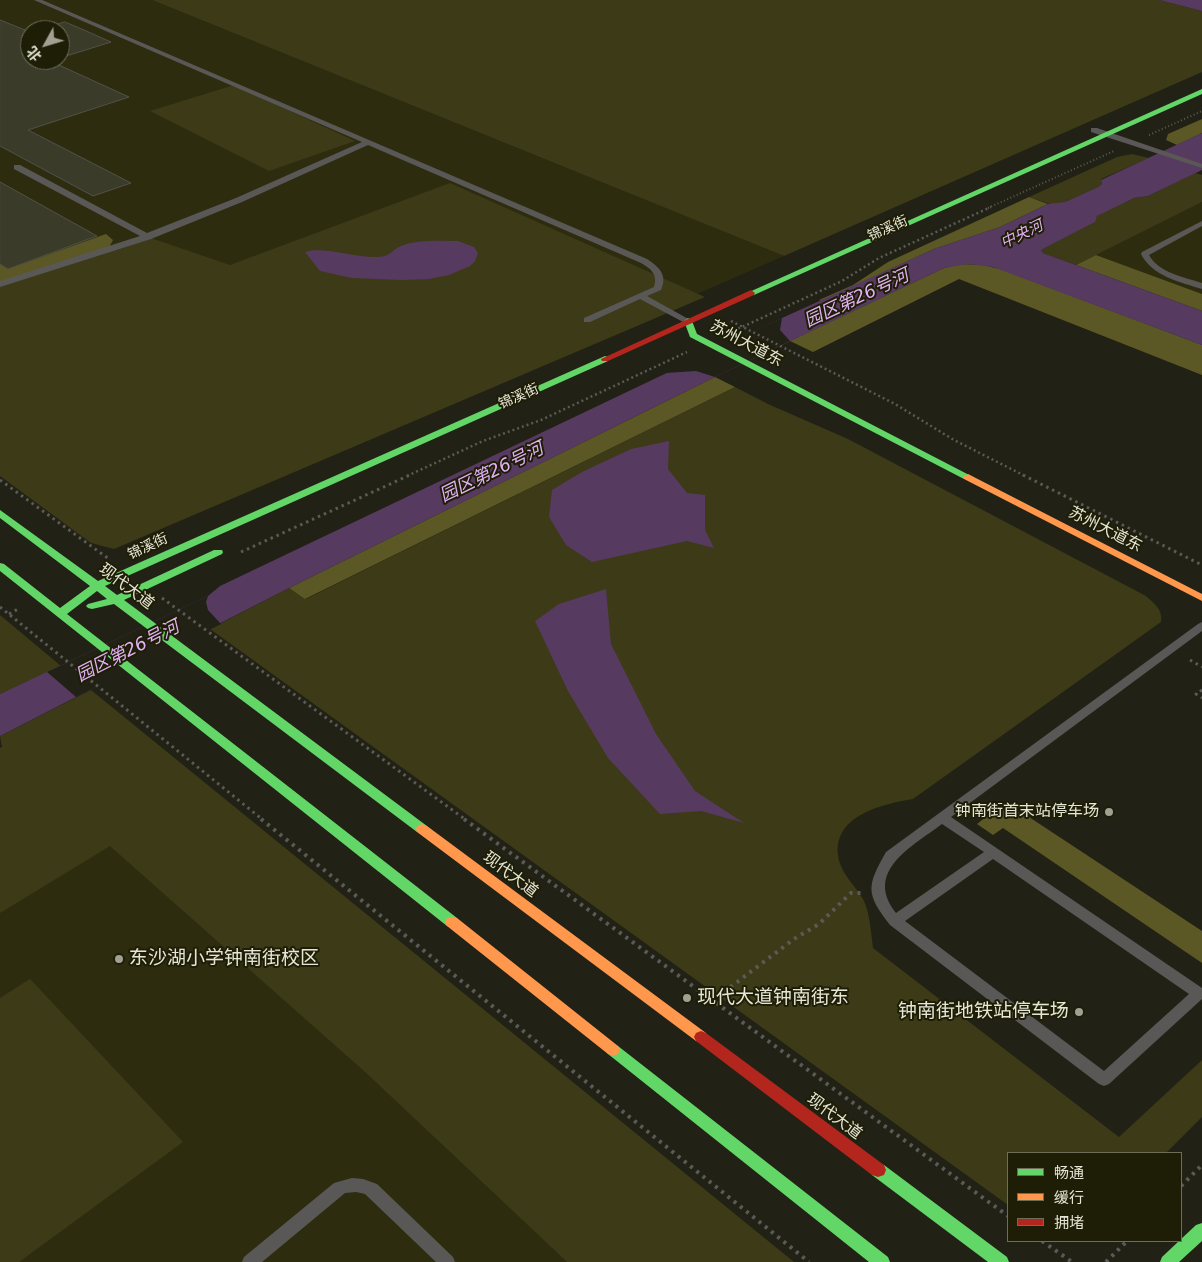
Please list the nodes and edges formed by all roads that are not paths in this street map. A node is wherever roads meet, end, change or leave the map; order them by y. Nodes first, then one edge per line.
1 (37, 0) edge
2 (1202, 91) edge
3 (1202, 104) edge
4 (1100, 132) junction
5 (1126, 142) junction
6 (367, 143) junction
7 (1202, 166) edge
8 (17, 167) dead end
9 (984, 202) dead end
10 (1202, 223) edge
11 (148, 237) junction
12 (0, 284) edge
13 (1202, 286) edge
14 (641, 296) junction
15 (586, 320) dead end
16 (688, 321) junction
17 (726, 334) road end
18 (0, 513) edge
19 (233, 550) road end
20 (0, 566) edge
21 (97, 586) junction
22 (1202, 598) edge
23 (115, 600) junction
24 (61, 613) junction
25 (1202, 626) edge
26 (942, 816) junction
27 (993, 852) junction
28 (895, 921) junction
29 (1202, 1230) edge
30 (250, 1262) edge
31 (447, 1262) edge
32 (882, 1262) edge
33 (1001, 1262) edge
34 (1168, 1262) edge

1 - 6 lane
2 - 4 main road, 锦溪街
3 - 5 main road
4 - 5 lane
4 - 16 main road, 锦溪街
5 - 7 lane
5 - 9 main road
6 - 11 lane
6 - 14 lane
8 - 11 lane
10 - 13 lane
11 - 12 lane
14 - 15 lane
14 - 16 lane
16 - 17 main road, 苏州大道东
16 - 21 main road, 锦溪街
16 - 22 main road, 苏州大道东
18 - 21 main road, 现代大道
19 - 23 main road
20 - 24 main road
21 - 23 main road, 现代大道
21 - 24 main road, 锦溪街
23 - 24 main road
23 - 33 main road, 现代大道
24 - 32 main road
25 - 26 lane
26 - 27 lane
26 - 28 lane
27 - 28 lane
27 - 28 lane
29 - 34 main road
30 - 31 lane

